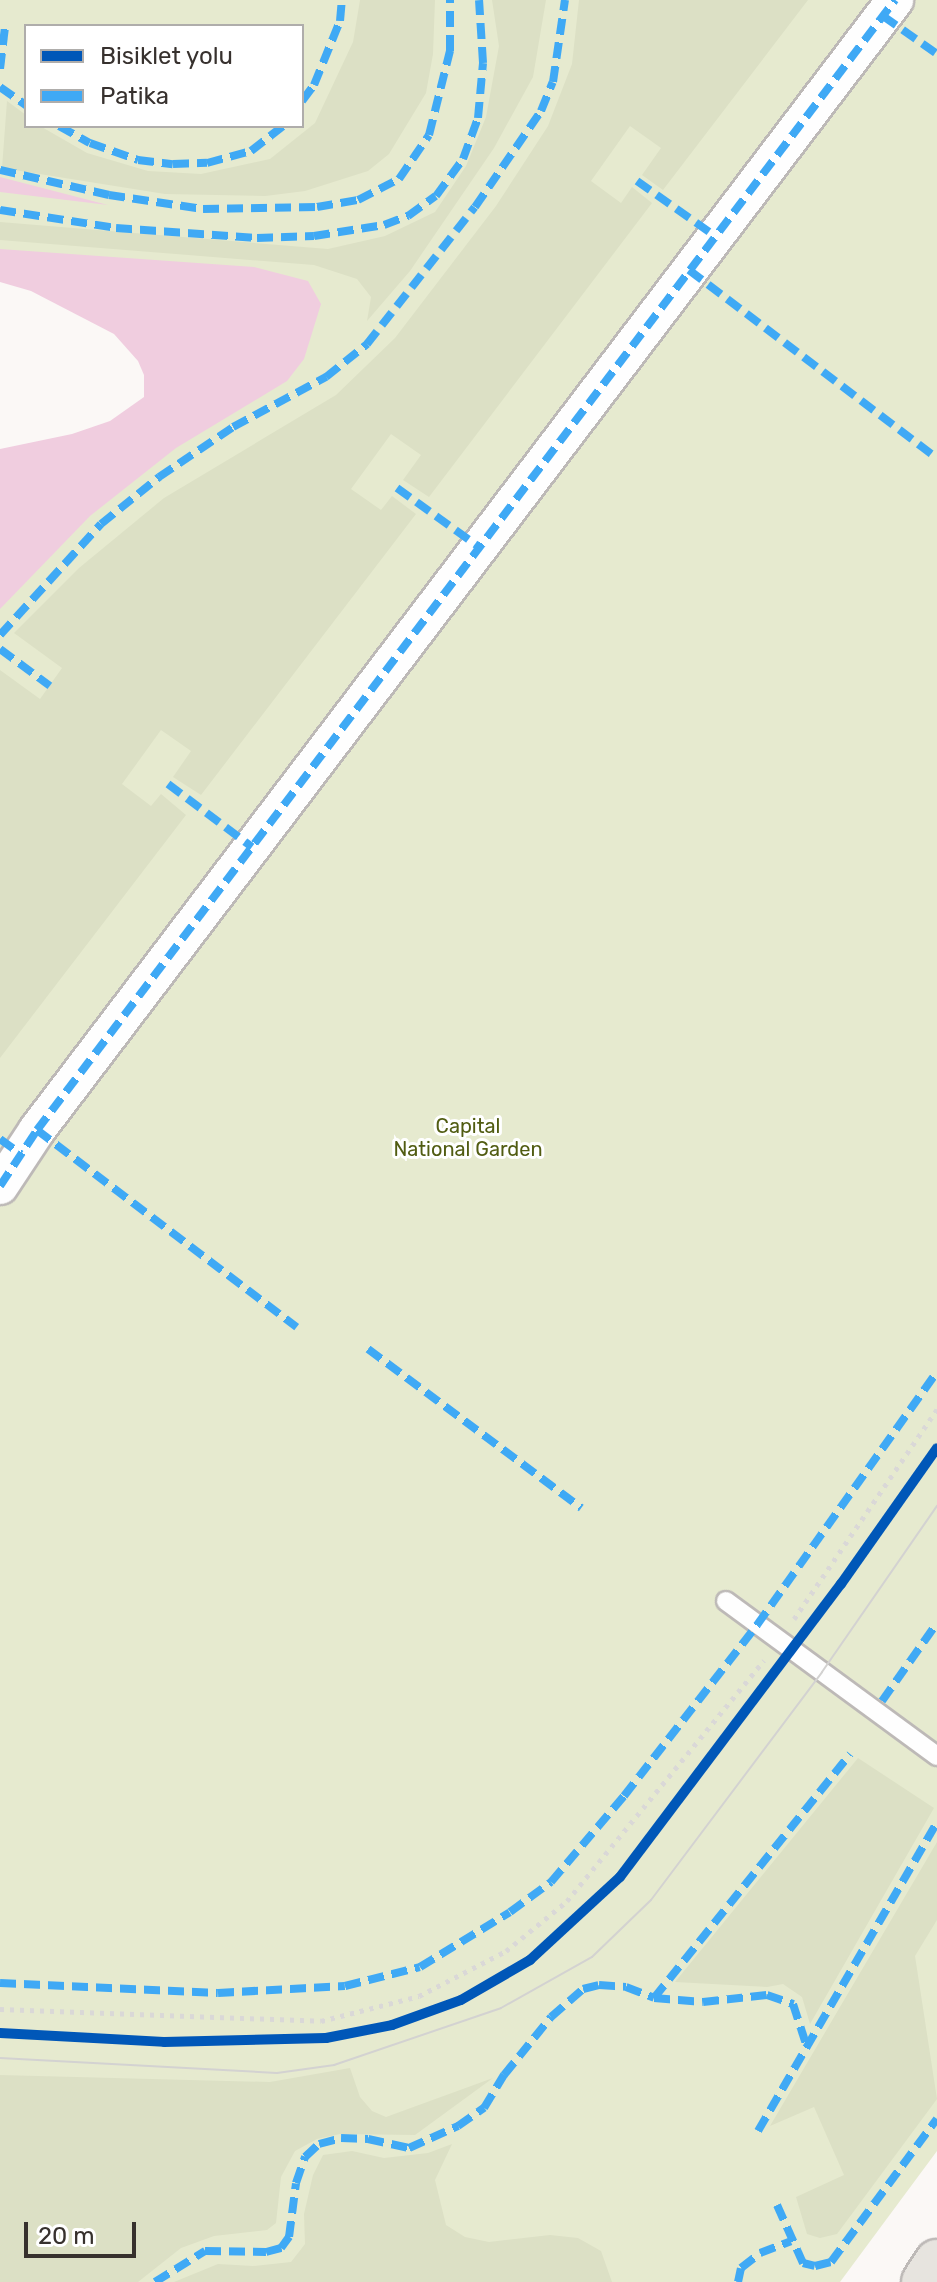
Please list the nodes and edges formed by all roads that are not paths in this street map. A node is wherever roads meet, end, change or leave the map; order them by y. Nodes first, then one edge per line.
1 (895, 0) edge
2 (0, 1186) edge
3 (726, 1601) dead end
4 (937, 1756) edge
5 (937, 2262) edge
6 (924, 2282) edge

1 - 2 street
3 - 4 lane
5 - 6 main road

